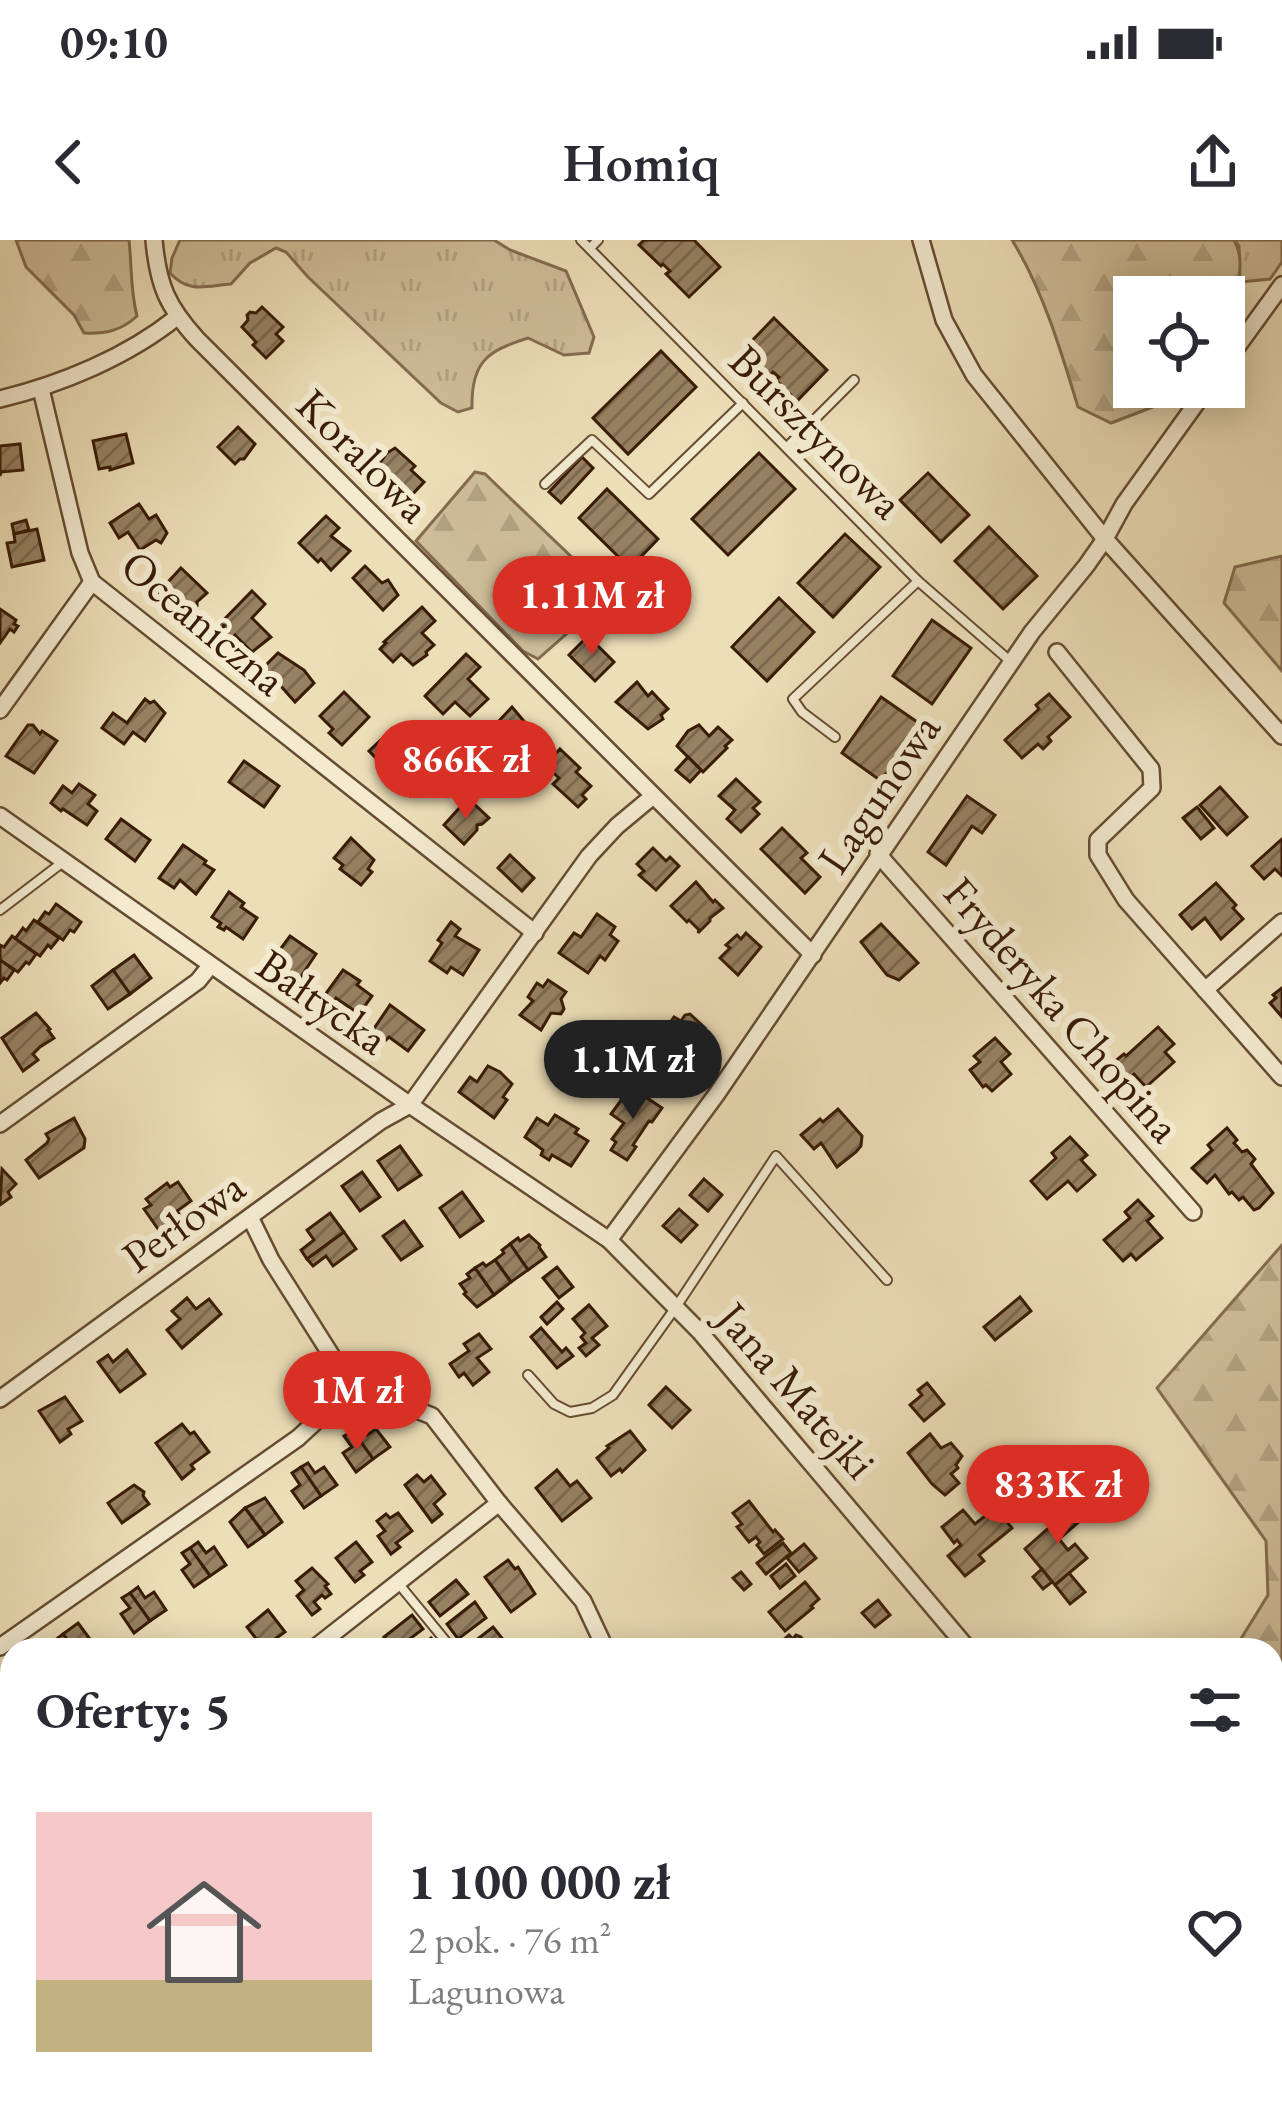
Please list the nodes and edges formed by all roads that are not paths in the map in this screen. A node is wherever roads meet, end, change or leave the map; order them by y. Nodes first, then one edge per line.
1 (154, 240) edge
2 (581, 240) edge
3 (598, 240) edge
4 (921, 240) edge
5 (590, 248) junction
6 (1282, 285) edge
7 (177, 317) junction
8 (1245, 336) edge
9 (854, 380) dead end
10 (41, 389) junction
11 (0, 399) edge
12 (743, 403) junction
13 (1193, 408) edge
14 (787, 447) junction
15 (545, 484) dead end
16 (1105, 539) junction
17 (918, 581) junction
18 (92, 582) junction
19 (1058, 652) dead end
20 (1011, 662) junction
21 (0, 710) edge
22 (1282, 736) edge
23 (835, 737) dead end
24 (653, 796) junction
25 (0, 816) edge
26 (878, 854) junction
27 (64, 862) junction
28 (0, 910) edge
29 (1282, 922) edge
30 (535, 933) junction
31 (813, 955) junction
32 (210, 965) junction
33 (1205, 990) junction
34 (1282, 1077) edge
35 (410, 1105) junction
36 (0, 1124) edge
37 (1193, 1212) dead end
38 (250, 1217) junction
39 (609, 1240) junction
40 (887, 1280) dead end
41 (676, 1307) junction
42 (528, 1375) dead end
43 (352, 1388) junction
44 (0, 1399) edge
45 (499, 1503) junction
46 (398, 1582) junction
47 (13, 1638) edge
48 (326, 1638) edge
49 (443, 1638) edge
50 (600, 1638) edge
51 (959, 1638) edge

1 - 7 street, Koralowa
2 - 5 lane, Bursztynowa
3 - 5 lane
4 - 16 street
5 - 12 lane, Bursztynowa
6 - 8 street
7 - 10 street
7 - 24 street, Koralowa
9 - 14 lane
10 - 11 street
10 - 18 street, Oceaniczna
12 - 14 lane, Bursztynowa
12 - 15 lane
13 - 16 street, Lagunowa
14 - 17 lane, Bursztynowa
16 - 20 street, Lagunowa
16 - 22 street
17 - 20 lane, Bursztynowa
17 - 23 lane
18 - 21 street
18 - 30 street, Oceaniczna
19 - 33 street
20 - 26 street, Lagunowa
24 - 30 street
24 - 31 street, Koralowa
25 - 27 street, Bałtycka
26 - 31 street, Lagunowa
26 - 37 street, Fryderyka Chopina
27 - 28 lane
27 - 32 street, Bałtycka
29 - 33 street
30 - 35 street
31 - 39 street, Lagunowa
32 - 35 street, Bałtycka
32 - 36 street
33 - 34 street
35 - 38 street, Perłowa
35 - 39 street, Bałtycka
38 - 43 street
38 - 44 street, Perłowa
39 - 41 street, Jana Matejki
40 - 41 lane
41 - 42 lane
41 - 51 street, Jana Matejki
43 - 45 street
43 - 47 street
45 - 46 street
45 - 50 street
46 - 48 street
46 - 49 lane

